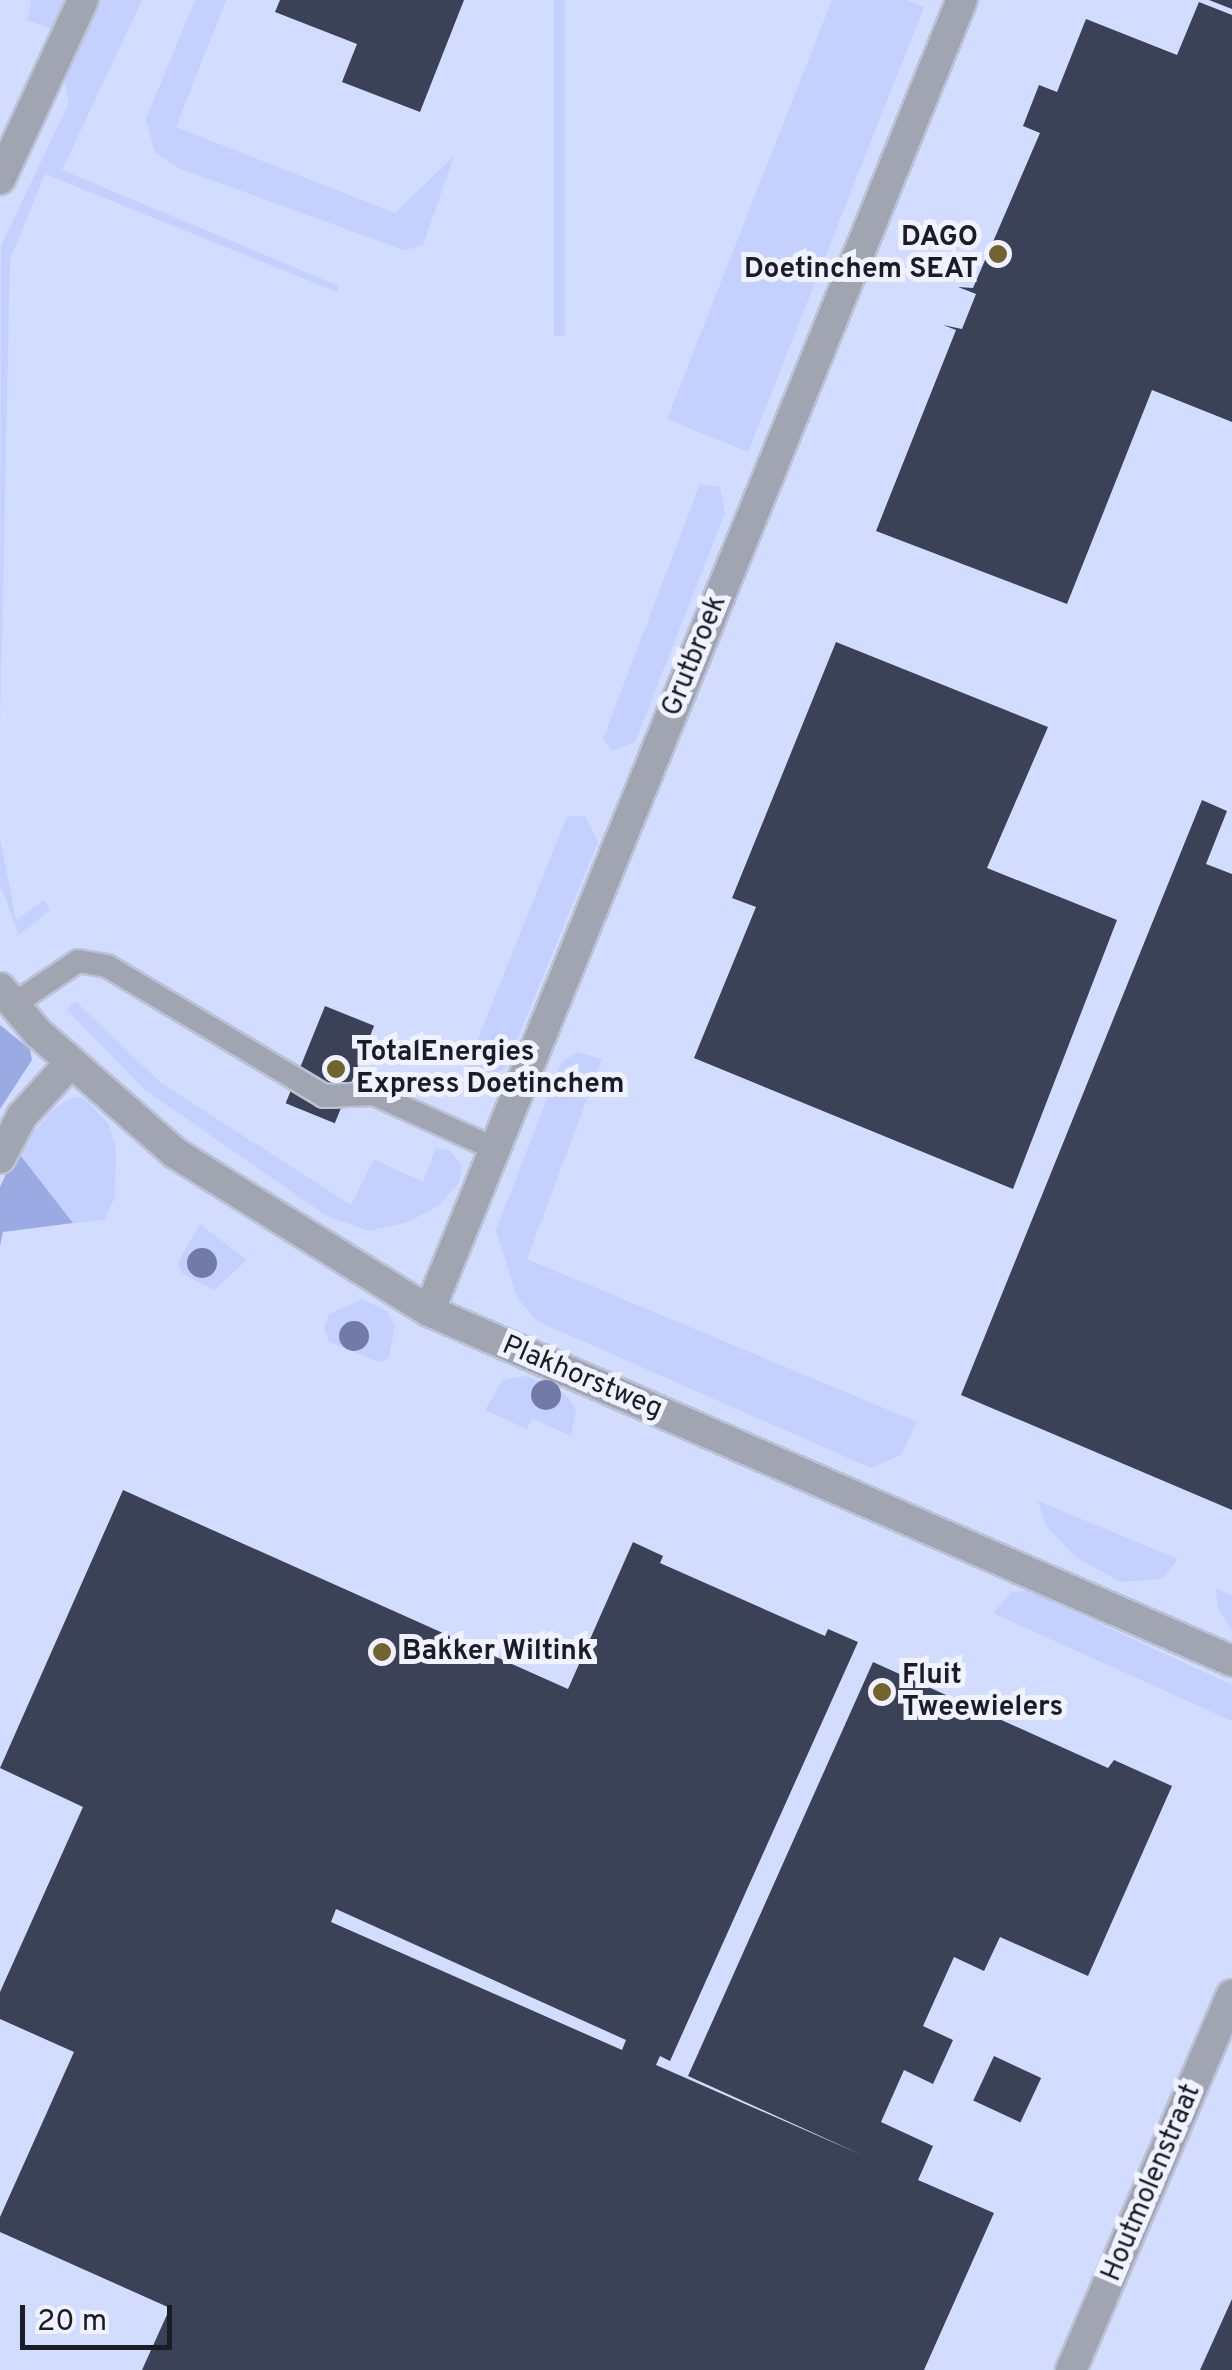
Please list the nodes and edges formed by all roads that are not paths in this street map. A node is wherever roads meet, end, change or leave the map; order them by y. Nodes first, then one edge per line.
1 (84, 0) edge
2 (962, 0) edge
3 (0, 179) edge
4 (9, 995) edge
5 (71, 1062) junction
6 (494, 1149) junction
7 (0, 1158) edge
8 (428, 1311) junction
9 (1232, 1660) edge
10 (1232, 1995) edge
11 (1072, 2370) edge

1 - 3 street
2 - 6 street, Grutbroek
4 - 5 street, Plakhorstweg
4 - 6 lane
5 - 7 street
5 - 8 street, Plakhorstweg
6 - 8 street, Grutbroek
8 - 9 street, Plakhorstweg
10 - 11 street, Houtmolenstraat

